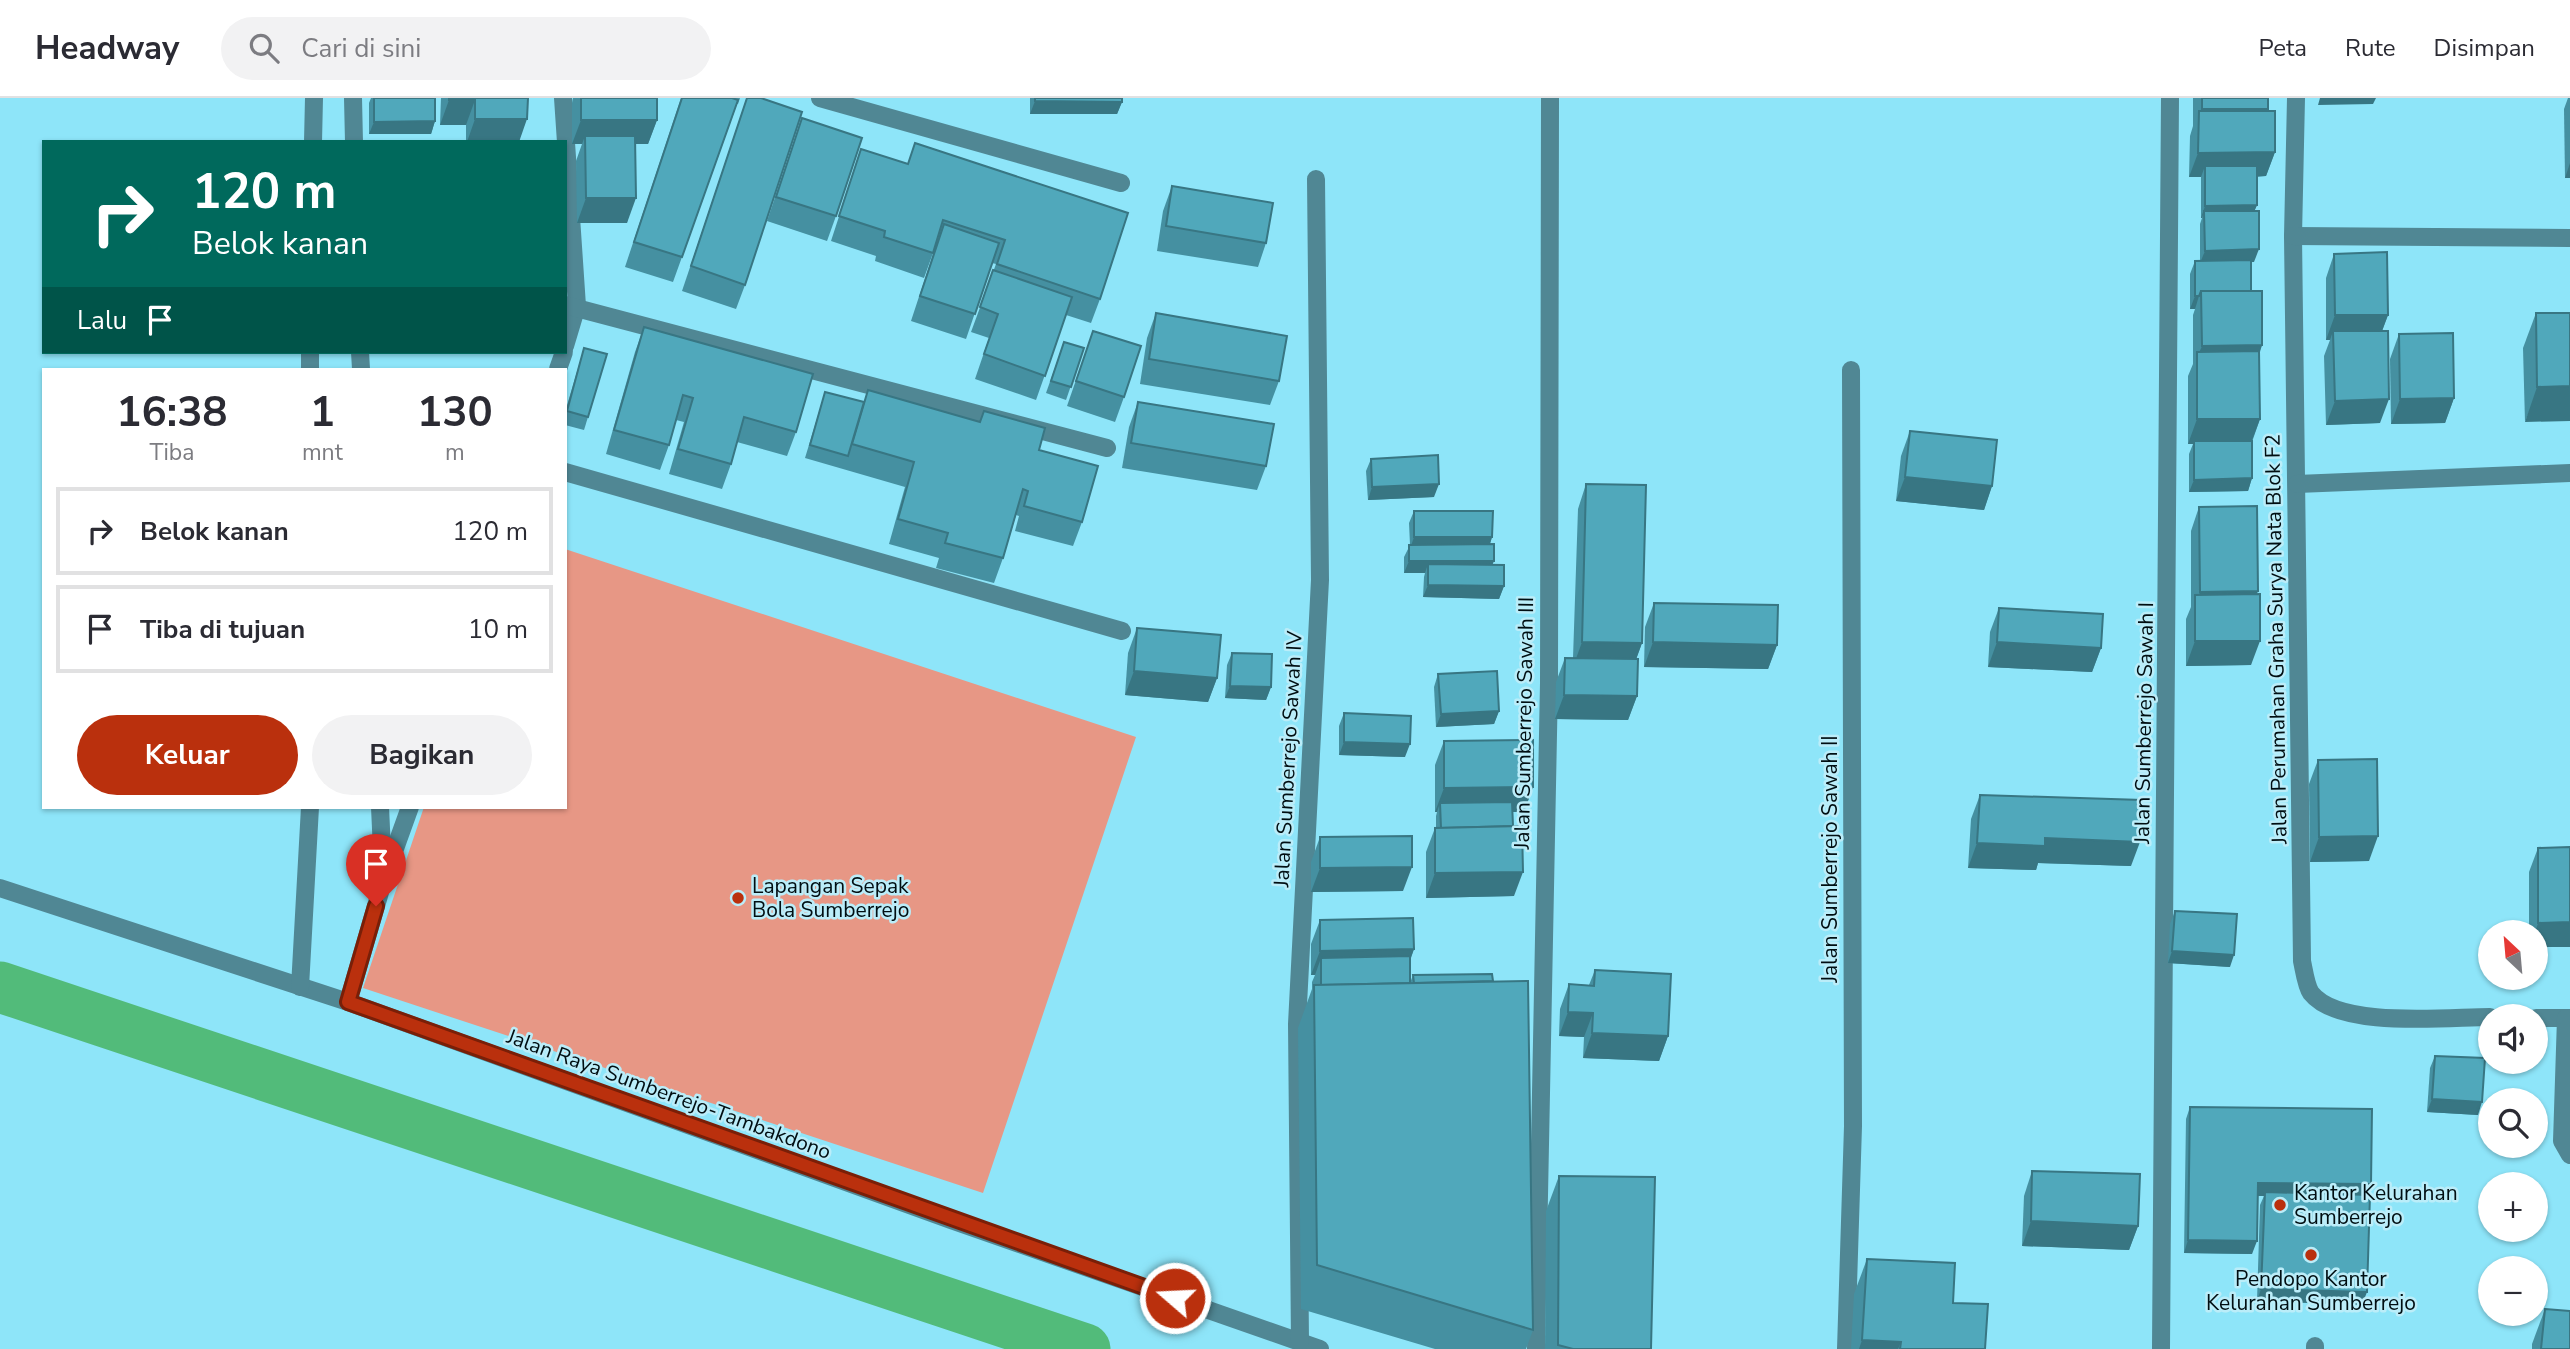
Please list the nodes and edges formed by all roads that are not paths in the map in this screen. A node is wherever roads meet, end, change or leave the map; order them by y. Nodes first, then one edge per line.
1 (314, 98) edge
2 (354, 98) edge
3 (563, 98) edge
4 (820, 98) edge
5 (1550, 98) edge
6 (2170, 98) edge
7 (2296, 98) edge
8 (313, 140) edge
9 (354, 140) edge
10 (565, 140) edge
11 (1315, 179) dead end
12 (1121, 183) dead end
13 (567, 202) edge
14 (2293, 236) junction
15 (2570, 237) edge
16 (571, 306) edge
17 (567, 333) edge
18 (1852, 370) dead end
19 (1107, 448) dead end
20 (567, 473) edge
21 (2570, 473) edge
22 (2297, 484) junction
23 (1122, 631) dead end
24 (310, 809) edge
25 (380, 809) edge
26 (409, 809) edge
27 (383, 883) junction
28 (0, 888) edge
29 (300, 987) junction
30 (348, 1002) junction
31 (2478, 1017) edge
32 (2548, 1018) edge
33 (2568, 1018) edge
34 (2570, 1155) edge
35 (1300, 1342) junction
36 (1320, 1349) edge
37 (1536, 1349) edge
38 (1846, 1349) edge
39 (2161, 1349) edge

1 - 8 street
2 - 9 street
3 - 10 street
4 - 12 street
5 - 37 street, Jalan Sumberrejo Sawah III
6 - 39 street, Jalan Sumberrejo Sawah I
7 - 14 street, Jalan Perumahan Graha Surya Nata Blok F2
11 - 35 street, Jalan Sumberrejo Sawah IV
13 - 16 street
14 - 15 street
14 - 22 street, Jalan Perumahan Graha Surya Nata Blok F2
16 - 17 street
16 - 19 street
18 - 38 street, Jalan Sumberrejo Sawah II
20 - 23 street
21 - 22 street
22 - 31 street, Jalan Perumahan Graha Surya Nata Blok F2
24 - 29 street
25 - 27 street
26 - 27 street
27 - 30 street
28 - 29 street, Jalan Raya Sumberrejo-Tambakdono
29 - 30 street, Jalan Raya Sumberrejo-Tambakdono
30 - 35 street, Jalan Raya Sumberrejo-Tambakdono
32 - 33 street
33 - 34 street
35 - 36 street, Jalan Raya Sumberrejo-Tambakdono

